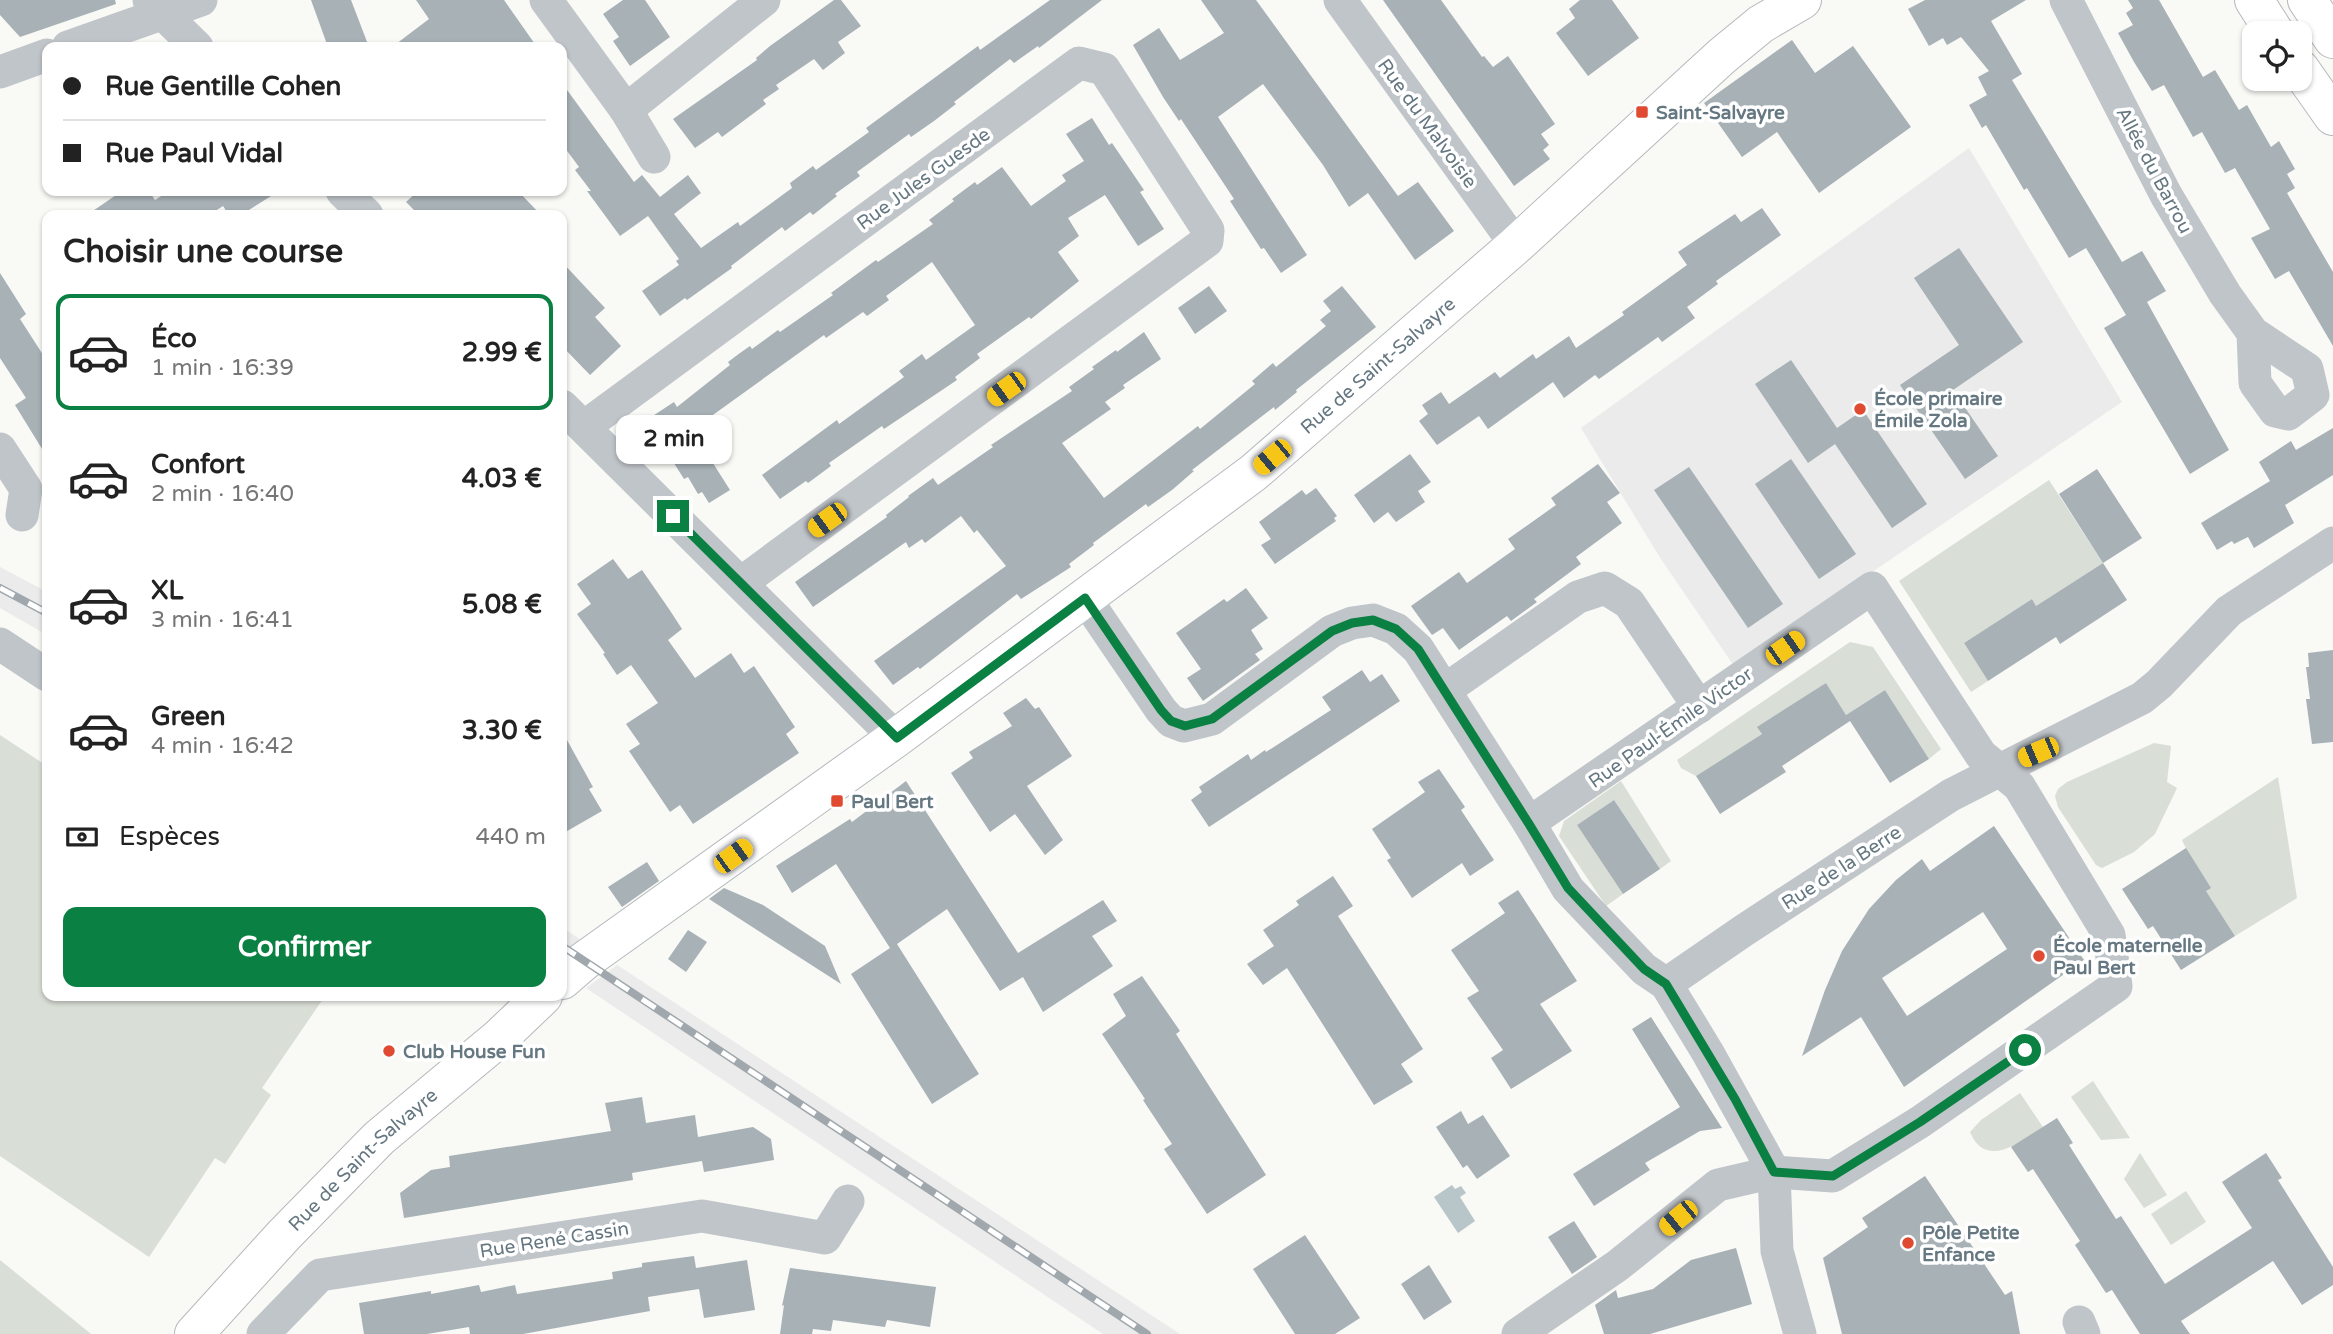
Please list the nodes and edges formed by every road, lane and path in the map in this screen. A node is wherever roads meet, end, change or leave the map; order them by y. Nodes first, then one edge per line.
1 (201, 0) edge
2 (547, 0) edge
3 (764, 0) edge
4 (1340, 0) edge
5 (1802, 0) edge
6 (2066, 0) edge
7 (2255, 0) edge
8 (2307, 0) edge
9 (156, 6) edge
10 (2268, 21) edge
11 (2333, 39) edge
12 (79, 42) edge
13 (192, 42) edge
14 (42, 57) edge
15 (0, 72) edge
16 (2312, 86) edge
17 (626, 110) junction
18 (2333, 116) edge
19 (654, 158) dead end
20 (347, 196) edge
21 (362, 210) edge
22 (1516, 245) junction
23 (2253, 333) dead end
24 (573, 417) edge
25 (0, 449) edge
26 (22, 515) dead end
27 (2333, 543) edge
28 (741, 583) junction
29 (1085, 598) junction
30 (0, 644) edge
31 (42, 671) edge
32 (1445, 690) junction
33 (1699, 707) junction
34 (897, 738) junction
35 (1996, 770) junction
36 (1529, 824) junction
37 (567, 974) edge
38 (1666, 984) junction
39 (534, 1001) edge
40 (1774, 1172) junction
41 (848, 1201) dead end
42 (194, 1334) edge
43 (263, 1334) edge
44 (1518, 1334) edge
45 (1800, 1334) edge

1 - 9 street
2 - 17 street
3 - 17 street
4 - 22 street, Rue du Malvoisie
5 - 22 street, Rue de Saint-Salvayre
6 - 23 street, Allée du Barrou
7 - 10 street
8 - 11 street
9 - 12 street
9 - 13 street
14 - 15 street
16 - 18 street
17 - 19 street
20 - 21 street
22 - 29 street, Rue de Saint-Salvayre
24 - 28 street
24 - 28 street, Rue Jules Guesde
25 - 26 street
27 - 35 street, Rue de la Berre
28 - 34 street
29 - 32 street
29 - 34 street, Rue de Saint-Salvayre
30 - 31 street
32 - 33 street
32 - 36 street
33 - 35 street, Rue Paul-Émile Victor
33 - 36 street, Rue Paul-Émile Victor
34 - 37 street, Rue de Saint-Salvayre
35 - 38 street, Rue de la Berre
35 - 40 street
36 - 38 street
38 - 40 street
39 - 42 street, Rue de Saint-Salvayre
40 - 44 street
40 - 45 street
41 - 43 street, Rue René Cassin

